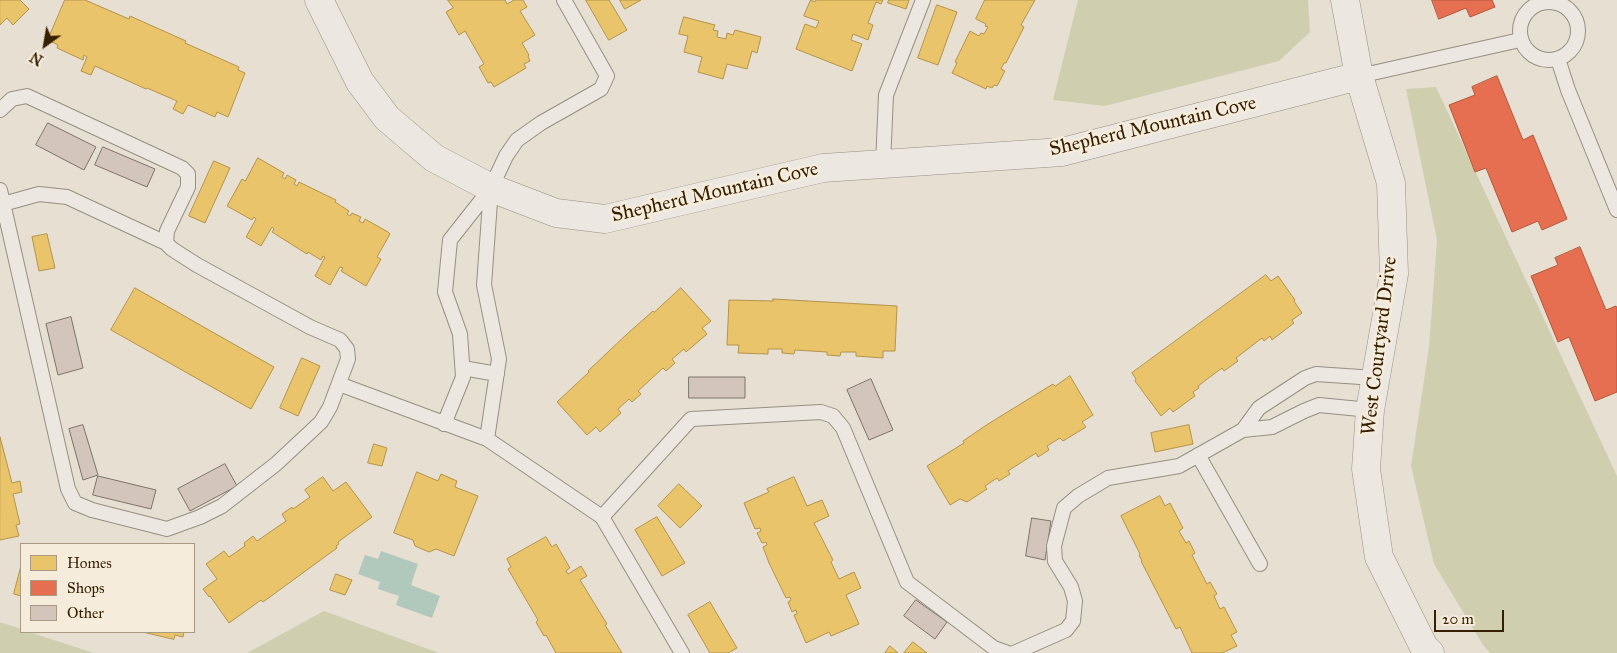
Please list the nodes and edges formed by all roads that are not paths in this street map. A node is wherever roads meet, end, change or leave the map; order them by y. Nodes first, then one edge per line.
1 (319, 0) edge
2 (564, 0) edge
3 (923, 0) edge
4 (1345, 0) edge
5 (1540, 2) edge
6 (1520, 40) junction
7 (1558, 59) junction
8 (1359, 76) junction
9 (0, 110) edge
10 (883, 164) junction
11 (491, 188) junction
12 (0, 190) edge
13 (3, 204) junction
14 (1616, 208) edge
15 (166, 243) junction
16 (463, 368) junction
17 (497, 374) junction
18 (1376, 378) junction
19 (339, 384) junction
20 (1370, 410) junction
21 (444, 424) junction
22 (1243, 430) junction
23 (488, 439) junction
24 (1198, 455) junction
25 (602, 517) junction
26 (1260, 564) dead end
27 (682, 653) edge
28 (1008, 653) edge
29 (1014, 653) edge
30 (1430, 653) edge

1 - 11 street, Shepherd Mountain Cove
2 - 11 lane
3 - 10 lane
4 - 8 street, West Courtyard Drive
5 - 6 lane
5 - 7 lane
6 - 7 lane
6 - 8 lane
7 - 14 lane
8 - 10 street, Shepherd Mountain Cove
8 - 18 street, West Courtyard Drive
9 - 15 lane
10 - 11 street, Shepherd Mountain Cove
11 - 16 lane
11 - 17 lane
12 - 13 lane
13 - 15 lane
13 - 19 lane
15 - 19 lane
16 - 17 lane
16 - 21 lane
17 - 23 lane
18 - 20 street, West Courtyard Drive
18 - 22 lane
19 - 21 lane
20 - 22 lane
20 - 30 street, West Courtyard Drive
21 - 23 lane
22 - 24 lane
23 - 25 lane
24 - 26 lane
24 - 29 lane
25 - 27 lane
25 - 28 lane

